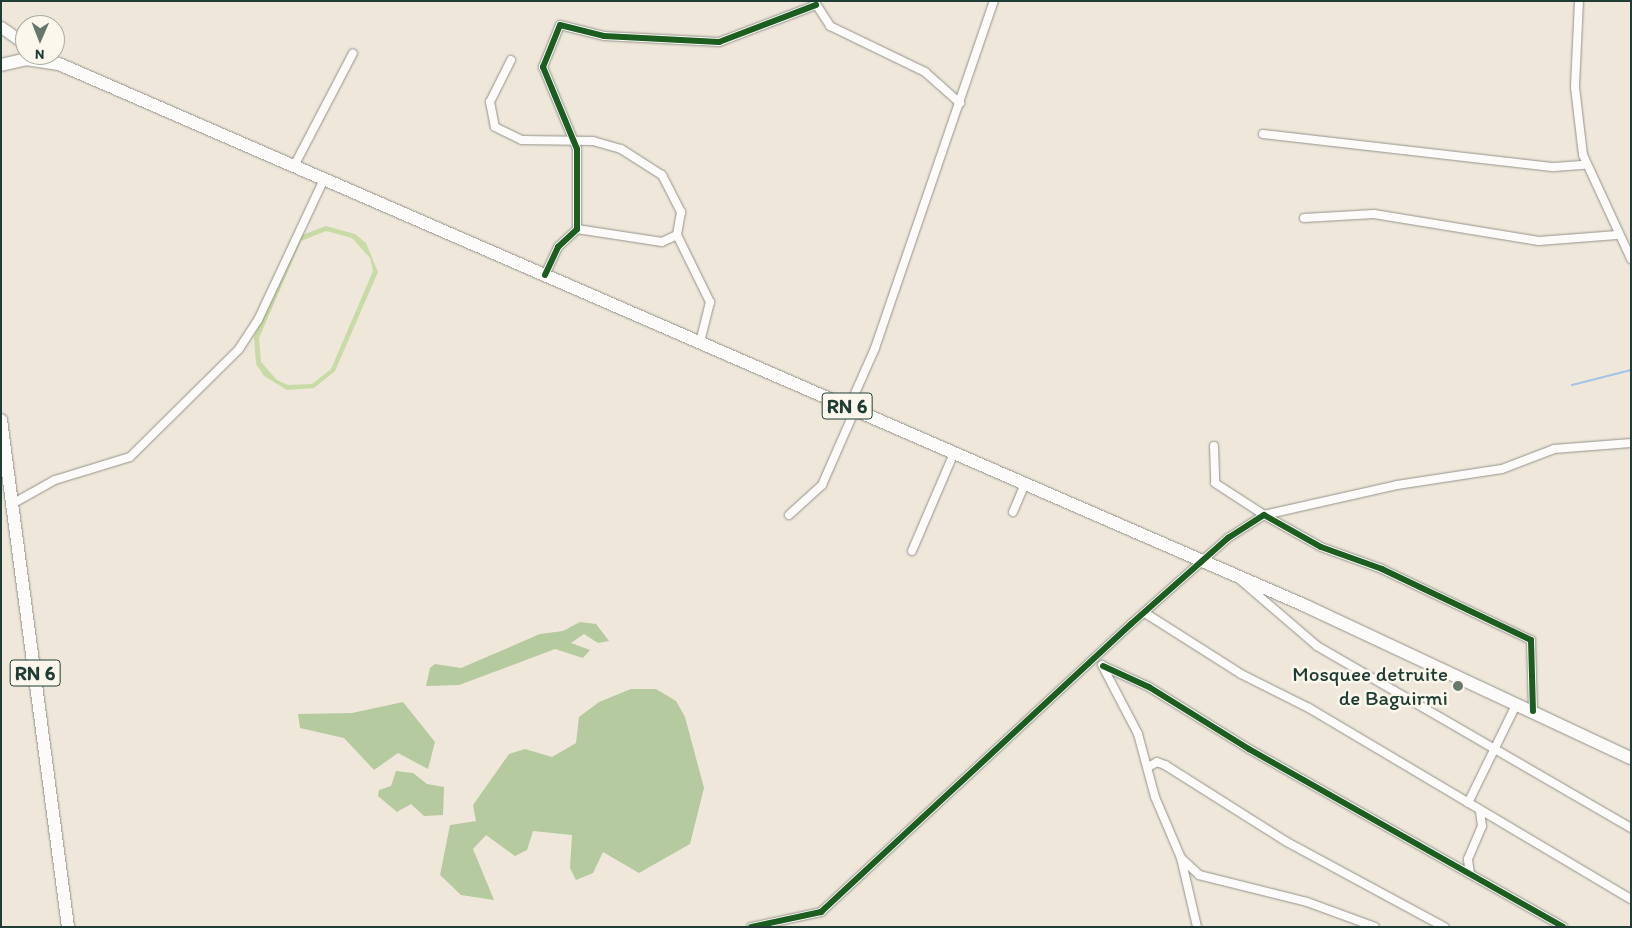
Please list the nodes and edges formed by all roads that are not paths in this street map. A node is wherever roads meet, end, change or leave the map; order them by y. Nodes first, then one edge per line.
1 (994, 1) edge
2 (1579, 1) edge
3 (815, 3) edge
4 (1, 27) edge
5 (15, 37) edge
6 (353, 52) dead end
7 (512, 60) dead end
8 (15, 62) edge
9 (1, 65) edge
10 (61, 65) edge
11 (960, 103) junction
12 (1262, 134) dead end
13 (574, 140) junction
14 (1585, 165) junction
15 (294, 166) junction
16 (324, 180) junction
17 (1304, 218) dead end
18 (576, 229) junction
19 (1617, 235) junction
20 (677, 236) junction
21 (1631, 260) edge
22 (546, 275) junction
23 (700, 342) junction
24 (852, 408) junction
25 (1, 420) edge
26 (1631, 443) edge
27 (1214, 446) dead end
28 (954, 453) junction
29 (1025, 484) junction
30 (12, 504) junction
31 (1013, 512) dead end
32 (789, 515) dead end
33 (1264, 515) junction
34 (912, 552) dead end
35 (1203, 562) junction
36 (1237, 576) junction
37 (1145, 613) junction
38 (1098, 658) junction
39 (1103, 666) junction
40 (1517, 703) junction
41 (1533, 711) junction
42 (1495, 750) junction
43 (1631, 758) edge
44 (1148, 767) junction
45 (1468, 803) junction
46 (1479, 810) junction
47 (1631, 828) edge
48 (1180, 858) junction
49 (1470, 874) junction
50 (1200, 875) junction
51 (1183, 880) junction
52 (1631, 899) edge
53 (68, 927) edge
54 (752, 927) edge
55 (1197, 927) edge
56 (1375, 927) edge
57 (1444, 927) edge
58 (1563, 927) edge

1 - 11 street
2 - 14 street
3 - 11 street
3 - 13 street
4 - 5 main road
6 - 15 street
7 - 13 street
8 - 9 main road, RN 6
10 - 15 main road, RN 6
11 - 24 street
12 - 14 street
13 - 18 street
13 - 20 street
14 - 19 street
15 - 16 main road, RN 6
16 - 22 main road, RN 6
16 - 30 street
17 - 19 street
18 - 20 street
18 - 22 street
19 - 21 street
20 - 23 street
22 - 23 main road, RN 6
23 - 24 main road, RN 6
24 - 28 main road, RN 6
24 - 32 street
25 - 30 main road, RN 6
26 - 33 street
27 - 33 street
28 - 29 main road, RN 6
28 - 34 street
29 - 31 street
29 - 35 main road, RN 6
30 - 53 main road, RN 6
33 - 35 street
33 - 41 street
35 - 36 main road, RN 6
35 - 37 street
36 - 40 main road, RN 6
36 - 42 street
37 - 38 street
37 - 45 street
38 - 39 street
38 - 54 street
39 - 44 street
39 - 49 street
40 - 41 main road, RN 6
40 - 42 street
41 - 43 main road, RN 6
42 - 45 street
42 - 47 street
44 - 48 street
44 - 57 street
45 - 46 street
46 - 49 street
46 - 52 street
48 - 50 street
48 - 51 street
49 - 58 street
50 - 51 street
50 - 56 street
51 - 55 street

